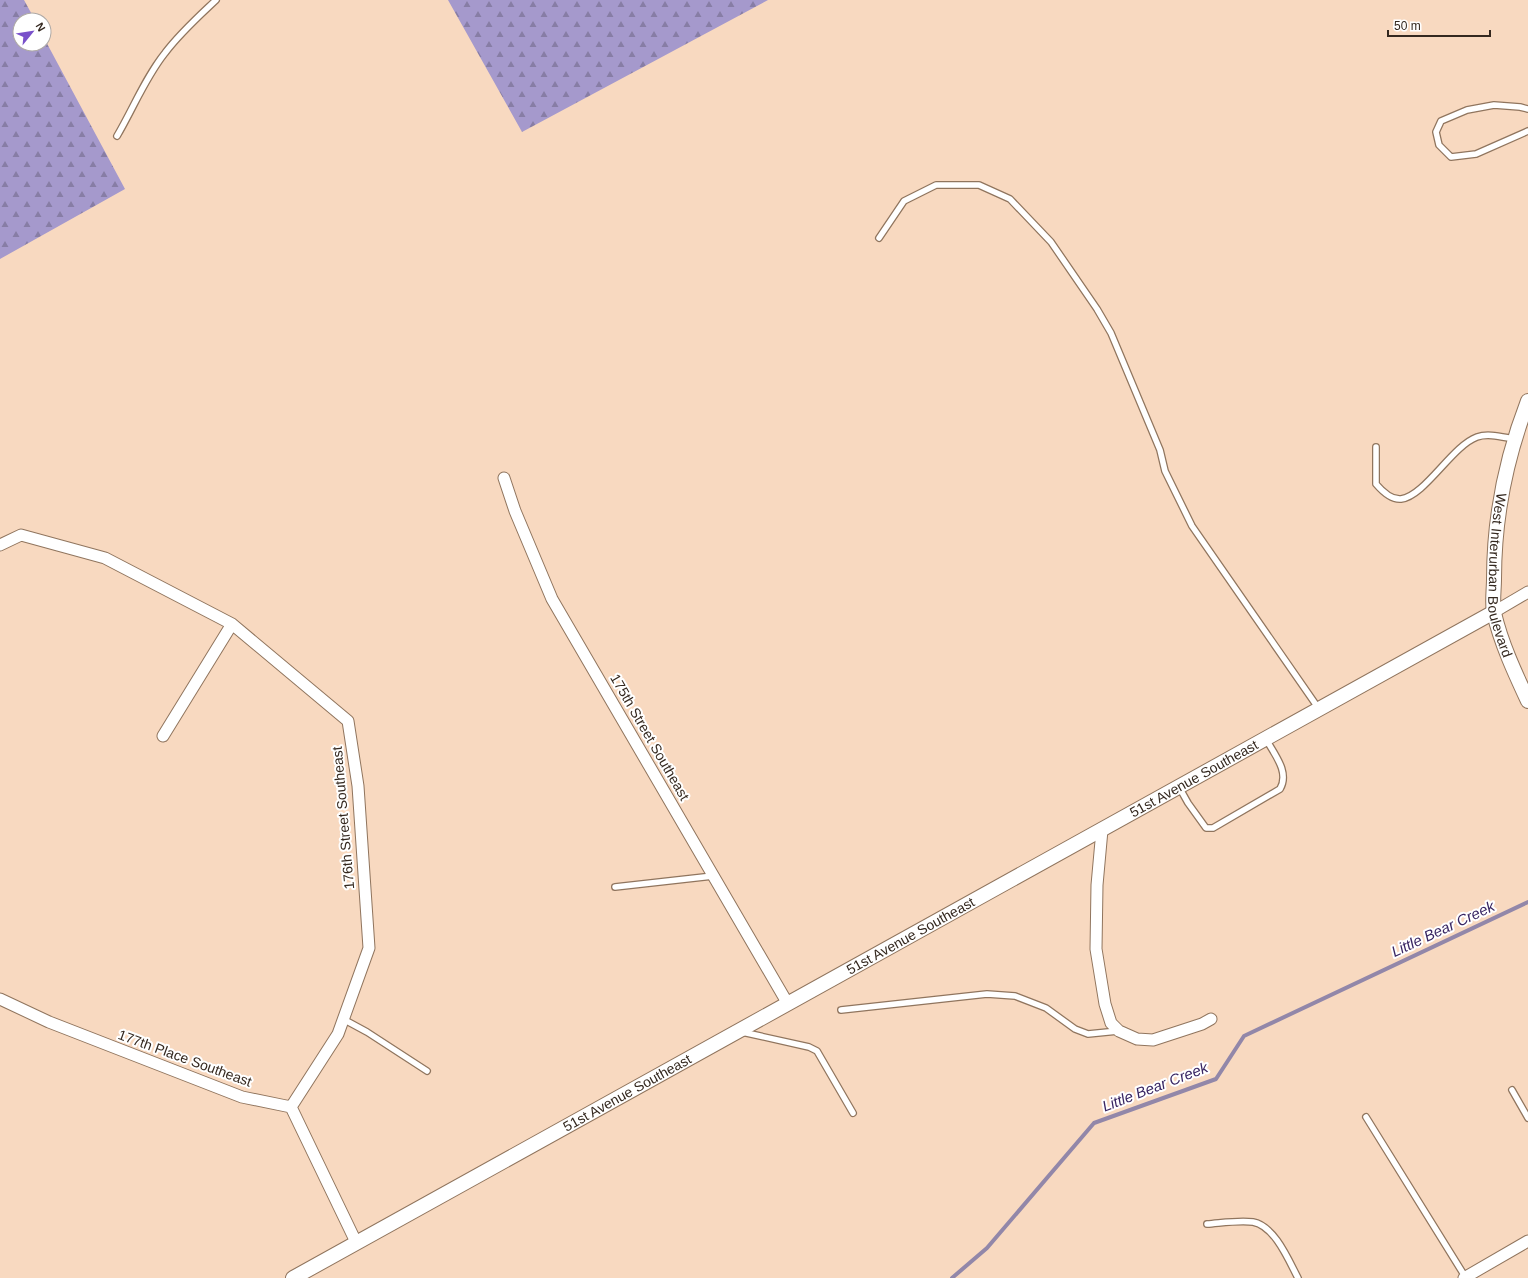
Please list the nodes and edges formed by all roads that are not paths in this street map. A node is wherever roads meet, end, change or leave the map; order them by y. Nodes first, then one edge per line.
1 (216, 0) edge
2 (1528, 109) edge
3 (1528, 131) edge
4 (117, 136) dead end
5 (879, 238) dead end
6 (1528, 401) edge
7 (1514, 439) junction
8 (1376, 447) dead end
9 (504, 478) dead end
10 (0, 544) edge
11 (1528, 592) edge
12 (1494, 612) junction
13 (232, 624) junction
14 (1528, 701) edge
15 (1319, 709) junction
16 (162, 736) dead end
17 (1266, 739) junction
18 (1179, 787) junction
19 (1102, 830) junction
20 (714, 876) junction
21 (615, 887) dead end
22 (0, 999) edge
23 (788, 1004) junction
24 (841, 1010) dead end
25 (343, 1019) junction
26 (1211, 1019) dead end
27 (738, 1031) junction
28 (1119, 1031) junction
29 (427, 1071) dead end
30 (1512, 1090) dead end
31 (291, 1107) junction
32 (853, 1113) dead end
33 (1366, 1117) dead end
34 (1528, 1118) edge
35 (1206, 1224) dead end
36 (1528, 1241) edge
37 (356, 1242) junction
38 (293, 1278) edge
39 (1298, 1278) edge
40 (1465, 1278) edge

1 - 4 lane
2 - 3 lane
5 - 15 lane
6 - 7 street, West Interurban Boulevard
7 - 8 lane
7 - 12 street, West Interurban Boulevard
9 - 20 street, 175th Street Southeast
10 - 13 street, 176th Street Southeast
11 - 12 street, 51st Avenue Southeast
12 - 14 street, West Interurban Boulevard
12 - 15 street, 51st Avenue Southeast
13 - 16 street
13 - 25 street, 176th Street Southeast
15 - 17 street, 51st Avenue Southeast
17 - 18 street, 51st Avenue Southeast
17 - 18 lane
18 - 19 street, 51st Avenue Southeast
19 - 23 street, 51st Avenue Southeast
19 - 28 street
20 - 21 lane
20 - 23 street, 175th Street Southeast
22 - 31 street, 177th Place Southeast
23 - 27 street, 51st Avenue Southeast
24 - 28 lane
25 - 29 lane
25 - 31 street, 176th Street Southeast
26 - 28 street
27 - 32 lane
27 - 37 street, 51st Avenue Southeast
30 - 34 lane
31 - 37 street
33 - 40 lane
35 - 39 lane
36 - 40 street
37 - 38 street, 51st Avenue Southeast

